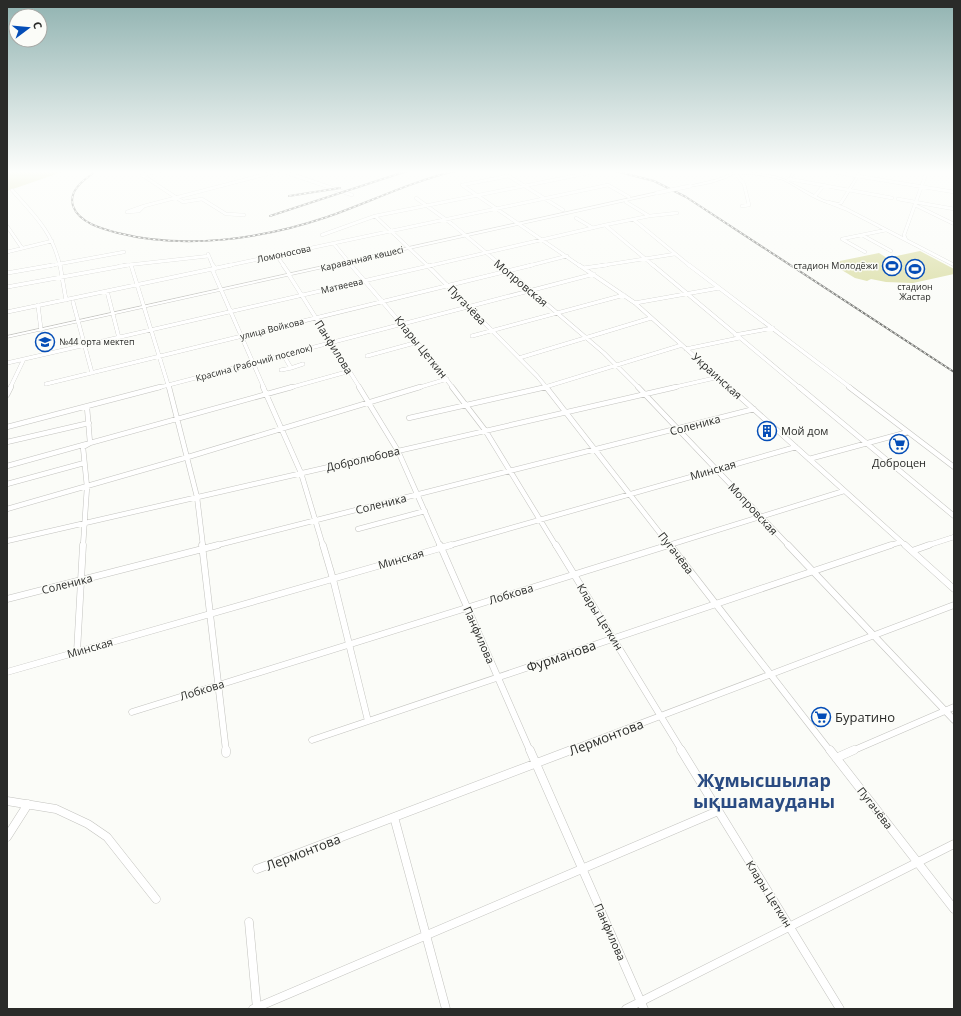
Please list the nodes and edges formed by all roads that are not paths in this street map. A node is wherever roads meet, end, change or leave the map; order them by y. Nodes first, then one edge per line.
1 (37, 218) edge
2 (368, 218) edge
3 (378, 218) edge
4 (454, 218) edge
5 (511, 218) edge
6 (545, 218) edge
7 (576, 218) dead end
8 (864, 218) edge
9 (910, 218) edge
10 (943, 218) edge
11 (633, 219) joint
12 (447, 220) junction
13 (519, 224) junction
14 (954, 224) edge
15 (605, 225) junction
16 (7, 226) edge
17 (593, 228) junction
18 (886, 230) junction
19 (906, 231) junction
20 (393, 232) junction
21 (322, 235) dead end
22 (862, 235) junction
23 (466, 236) junction
24 (543, 240) junction
25 (906, 240) junction
26 (52, 241) junction
27 (334, 244) junction
28 (22, 248) junction
29 (411, 248) junction
30 (891, 251) dead end
31 (7, 252) edge
32 (124, 252) dead end
33 (865, 252) dead end
34 (486, 253) junction
35 (675, 254) junction
36 (277, 256) junction
37 (567, 256) junction
38 (645, 259) junction
39 (350, 262) junction
40 (58, 264) junction
41 (131, 265) junction
42 (954, 265) edge
43 (429, 266) junction
44 (584, 268) junction
45 (213, 269) junction
46 (508, 271) junction
47 (7, 273) edge
48 (594, 274) junction
49 (289, 275) junction
50 (61, 277) junction
51 (367, 280) junction
52 (137, 284) junction
53 (448, 286) junction
54 (7, 287) edge
55 (719, 288) junction
56 (221, 290) junction
57 (107, 291) junction
58 (531, 291) junction
59 (687, 294) junction
60 (624, 295) junction
61 (302, 296) junction
62 (66, 300) junction
63 (384, 301) junction
64 (73, 302) dead end
65 (635, 303) junction
66 (38, 306) junction
67 (145, 307) junction
68 (469, 307) junction
69 (7, 312) edge
70 (230, 312) junction
71 (557, 313) junction
72 (113, 314) junction
73 (316, 318) junction
74 (651, 318) junction
75 (79, 322) junction
76 (404, 324) junction
77 (773, 328) junction
78 (41, 330) junction
79 (153, 330) junction
80 (492, 331) junction
81 (735, 335) junction
82 (472, 336) dead end
83 (241, 337) junction
84 (586, 337) junction
85 (7, 338) edge
86 (119, 338) junction
87 (739, 338) junction
88 (418, 342) junction
89 (332, 343) junction
90 (682, 345) junction
91 (86, 346) junction
92 (686, 349) junction
93 (284, 356) junction
94 (367, 356) dead end
95 (159, 357) junction
96 (519, 358) junction
97 (23, 361) junction
98 (7, 364) edge
99 (253, 364) junction
100 (303, 364) dead end
101 (617, 365) junction
102 (291, 368) junction
103 (281, 370) dead end
104 (350, 371) junction
105 (92, 373) junction
106 (719, 377) junction
107 (447, 379) junction
108 (46, 384) dead end
109 (168, 386) junction
110 (546, 387) junction
111 (644, 393) junction
112 (266, 394) junction
113 (7, 395) edge
114 (369, 402) junction
115 (467, 405) junction
116 (87, 407) junction
117 (754, 409) junction
118 (565, 411) junction
119 (409, 418) dead end
120 (177, 419) junction
121 (89, 423) junction
122 (7, 427) edge
123 (282, 429) junction
124 (485, 430) junction
125 (677, 430) junction
126 (908, 432) junction
127 (7, 442) edge
128 (90, 443) junction
129 (867, 443) junction
130 (796, 447) junction
131 (596, 450) junction
132 (398, 451) junction
133 (188, 457) junction
134 (809, 459) junction
135 (84, 463) junction
136 (7, 466) edge
137 (954, 467) edge
138 (716, 469) junction
139 (510, 471) junction
140 (301, 473) junction
141 (7, 484) edge
142 (86, 486) junction
143 (844, 491) junction
144 (630, 494) junction
145 (417, 495) junction
146 (197, 497) junction
147 (7, 509) edge
148 (424, 512) junction
149 (954, 516) edge
150 (760, 517) junction
151 (540, 520) junction
152 (315, 521) junction
153 (84, 523) junction
154 (358, 529) dead end
155 (954, 537) edge
156 (7, 541) edge
157 (901, 542) junction
158 (670, 545) junction
159 (441, 548) junction
160 (203, 550) junction
161 (912, 551) junction
162 (812, 571) junction
163 (574, 575) junction
164 (333, 579) junction
165 (81, 581) junction
166 (954, 589) edge
167 (7, 599) edge
168 (715, 604) junction
169 (954, 605) edge
170 (467, 608) junction
171 (210, 614) junction
172 (874, 636) junction
173 (613, 638) junction
174 (349, 645) junction
175 (77, 652) junction
176 (7, 672) edge
177 (770, 675) junction
178 (498, 677) junction
179 (218, 685) junction
180 (954, 707) edge
181 (946, 711) junction
182 (132, 712) dead end
183 (660, 716) junction
184 (954, 720) edge
185 (368, 721) junction
186 (312, 740) dead end
187 (226, 753) dead end
188 (836, 758) junction
189 (536, 764) junction
190 (7, 801) edge
191 (28, 804) junction
192 (718, 811) junction
193 (394, 817) junction
194 (7, 837) edge
195 (954, 844) edge
196 (918, 863) junction
197 (257, 869) dead end
198 (582, 869) junction
199 (156, 899) dead end
200 (954, 909) edge
201 (249, 922) dead end
202 (790, 927) junction
203 (426, 935) junction
204 (643, 1005) edge
205 (256, 1008) edge
206 (446, 1009) edge
207 (626, 1009) edge
208 (840, 1009) edge

1 - 26 street
2 - 21 street
3 - 20 street, Пугачёва
4 - 12 street, Ломоносова
5 - 13 street, Украинская
6 - 13 main road, Караванная көшесі, bridge
7 - 17 street
8 - 18 street
9 - 19 street
10 - 14 street
11 - 15 street, Матвеева
11 - 35 street
12 - 20 street, Ломоносова
12 - 23 street, Мопровская
13 - 23 main road, Караванная көшесі
13 - 24 street, Украинская
15 - 17 street, Матвеева
15 - 38 street
16 - 28 street
17 - 24 street, Матвеева
18 - 19 street
18 - 22 street
18 - 25 street
19 - 25 street
20 - 27 street, Ломоносова
20 - 29 street, Пугачёва
22 - 30 street
22 - 33 street
23 - 29 main road, Караванная көшесі
23 - 34 street, Мопровская
24 - 34 street, Матвеева
24 - 37 street, Украинская
25 - 42 street
26 - 28 street
26 - 40 street
27 - 36 street, Ломоносова
27 - 39 street, Клары Цеткин
28 - 31 street
29 - 39 main road, Караванная көшесі
29 - 43 street, Пугачёва
32 - 40 street
34 - 43 street, Матвеева
34 - 46 street, Мопровская
35 - 38 street
35 - 55 street
36 - 45 street, Ломоносова
36 - 49 street, Панфилова
37 - 44 street, Украинская
37 - 46 street, улица Войкова
38 - 44 street
38 - 59 street
39 - 49 main road, Караванная көшесі
39 - 51 street, Клары Цеткин
40 - 47 street
40 - 50 street
41 - 45 street
41 - 50 street
41 - 52 street
43 - 51 street, Матвеева
43 - 53 street, Пугачёва
44 - 48 street, Украинская
45 - 52 street, Ломоносова
45 - 56 street
46 - 53 street, улица Войкова
46 - 58 street, Мопровская
48 - 58 street, Красина (Рабочий поселок)
48 - 60 street, Украинская
49 - 56 main road, Караванная көшесі
49 - 61 street, Панфилова
50 - 54 street
50 - 62 street
51 - 61 street, Матвеева
51 - 63 street, Клары Цеткин
52 - 57 street, Ломоносова
52 - 67 street
53 - 63 street, улица Войкова
53 - 68 street, Пугачёва
55 - 59 street
55 - 77 street
56 - 67 main road, Караванная көшесі
56 - 70 street
57 - 62 street, Ломоносова
57 - 72 street
58 - 68 street, Красина (Рабочий поселок)
58 - 71 street, Мопровская
59 - 65 street
59 - 81 street
60 - 65 street, Украинская
60 - 71 street
61 - 70 street, Матвеева
61 - 73 street, Панфилова
62 - 66 street, Ломоносова
63 - 73 street, улица Войкова
63 - 76 street, Клары Цеткин
64 - 75 street
65 - 74 street, Украинская
66 - 69 street, Ломоносова
66 - 78 street
67 - 72 main road, Караванная көшесі
67 - 79 street
68 - 76 street, Красина (Рабочий поселок)
68 - 80 street, Пугачёва
70 - 79 street, Матвеева
70 - 83 street
71 - 80 street
71 - 84 street, Мопровская
72 - 75 main road, Караванная көшесі
72 - 86 street
73 - 83 street, улица Войкова
73 - 89 street, Панфилова
74 - 84 street
74 - 90 street, Украинская
75 - 78 main road, Караванная көшесі
75 - 91 street
76 - 88 street, Клары Цеткин
76 - 89 street, Красина (Рабочий поселок)
77 - 81 street
77 - 126 street
78 - 85 main road, Караванная көшесі
79 - 86 street, Матвеева
79 - 95 street
80 - 82 street
80 - 96 street, Пугачёва
81 - 87 street
83 - 95 street, улица Войкова
83 - 99 street
84 - 96 street
84 - 101 street, Мопровская
86 - 91 street, Матвеева
87 - 92 street
87 - 129 street
88 - 94 street
88 - 107 street, Клары Цеткин
89 - 93 street, Красина (Рабочий поселок)
89 - 104 street, Панфилова
90 - 92 street, Украинская
90 - 101 street
91 - 97 street, Матвеева
91 - 105 street
92 - 106 street, Украинская
93 - 99 street, Красина (Рабочий поселок)
93 - 102 street
95 - 105 street, улица Войкова
95 - 109 street
96 - 110 street, Пугачёва
97 - 98 street, Матвеева
97 - 113 street
99 - 109 street, Красина (Рабочий поселок)
99 - 112 street
100 - 102 street
101 - 110 street
101 - 111 street, Мопровская
102 - 103 street
104 - 112 street
104 - 114 street, Панфилова
105 - 108 street, улица Войкова
106 - 111 street, Добролюбова
106 - 117 street, Украинская
107 - 114 street
107 - 115 street, Клары Цеткин
109 - 116 street, Красина (Рабочий поселок)
109 - 120 street
110 - 115 street
110 - 118 street, Пугачёва
111 - 118 street, Добролюбова
111 - 125 street, Мопровская
112 - 120 street
112 - 123 street
114 - 123 street
114 - 132 street, Панфилова
115 - 119 street
115 - 124 street, Клары Цеткин
116 - 121 street
116 - 122 street, Красина (Рабочий поселок)
117 - 125 street, Соленика
117 - 130 street, Украинская
118 - 124 street, Добролюбова
118 - 131 street, Пугачёва
120 - 128 street
120 - 133 street
121 - 127 street
121 - 128 street
123 - 133 street
123 - 140 street
124 - 132 street, Добролюбова
124 - 139 street, Клары Цеткин
125 - 131 street, Соленика
125 - 138 street, Мопровская
126 - 129 street
126 - 137 street
128 - 135 street
128 - 136 street
129 - 134 street
129 - 149 street
130 - 134 street, Украинская
130 - 138 street, Минская
131 - 139 street, Соленика
131 - 144 street, Пугачёва
132 - 140 street, Добролюбова
132 - 145 street, Панфилова
133 - 142 street
133 - 146 street
134 - 143 street, Украинская
135 - 141 street
135 - 142 street
138 - 144 street, Минская
138 - 150 street, Мопровская
139 - 145 street, Соленика
139 - 151 street, Клары Цеткин
140 - 146 street, Добролюбова
140 - 152 street
142 - 147 street
142 - 153 street
143 - 150 street, Лобкова
143 - 157 street, Украинская
144 - 151 street, Минская
144 - 158 street, Пугачёва
145 - 148 street, Панфилова
145 - 152 street, Соленика
146 - 153 street, Добролюбова
146 - 160 street
148 - 154 street
148 - 159 street, Панфилова
150 - 158 street, Лобкова
150 - 162 street, Мопровская
151 - 159 street, Минская
151 - 163 street, Клары Цеткин
152 - 160 street, Соленика
152 - 164 street
153 - 156 street, Добролюбова
153 - 165 street
155 - 161 street
157 - 161 street, Украинская
157 - 162 street, Фурманова
158 - 163 street, Лобкова
158 - 168 street, Пугачёва
159 - 164 street, Минская
159 - 170 street, Панфилова
160 - 165 street, Соленика
160 - 171 street
161 - 166 street, Украинская
162 - 168 street, Фурманова
162 - 172 street, Мопровская
163 - 170 street, Лобкова
163 - 173 street, Клары Цеткин
164 - 171 street, Минская
164 - 174 street
165 - 167 street, Соленика
165 - 175 street
168 - 173 street, Фурманова
168 - 177 street, Пугачёва
169 - 172 street, Лермонтова
170 - 174 street, Лобкова
170 - 178 street, Панфилова
171 - 175 street, Минская
171 - 179 street
172 - 177 street, Лермонтова
172 - 181 street, Мопровская
173 - 178 street, Фурманова
173 - 183 street, Клары Цеткин
174 - 179 street, Лобкова
174 - 185 street
175 - 176 street, Минская
177 - 183 street, Лермонтова
177 - 188 street, Пугачёва
178 - 185 street, Фурманова
178 - 189 street, Панфилова
179 - 182 street, Лобкова
179 - 187 street
180 - 181 street
181 - 184 street, Мопровская
181 - 188 street
183 - 189 street, Лермонтова
183 - 192 street, Клары Цеткин
185 - 186 street, Фурманова
188 - 196 street, Пугачёва
189 - 193 street, Лермонтова
189 - 198 street, Панфилова
190 - 191 street
191 - 194 street
191 - 199 street
192 - 198 street
192 - 202 street, Клары Цеткин
193 - 197 street, Лермонтова
193 - 203 street
195 - 196 street
196 - 200 street, Пугачёва
196 - 202 street
198 - 203 street
198 - 204 street, Панфилова
201 - 205 street
202 - 204 street
202 - 208 street, Клары Цеткин
203 - 205 street
203 - 206 street
204 - 207 street

